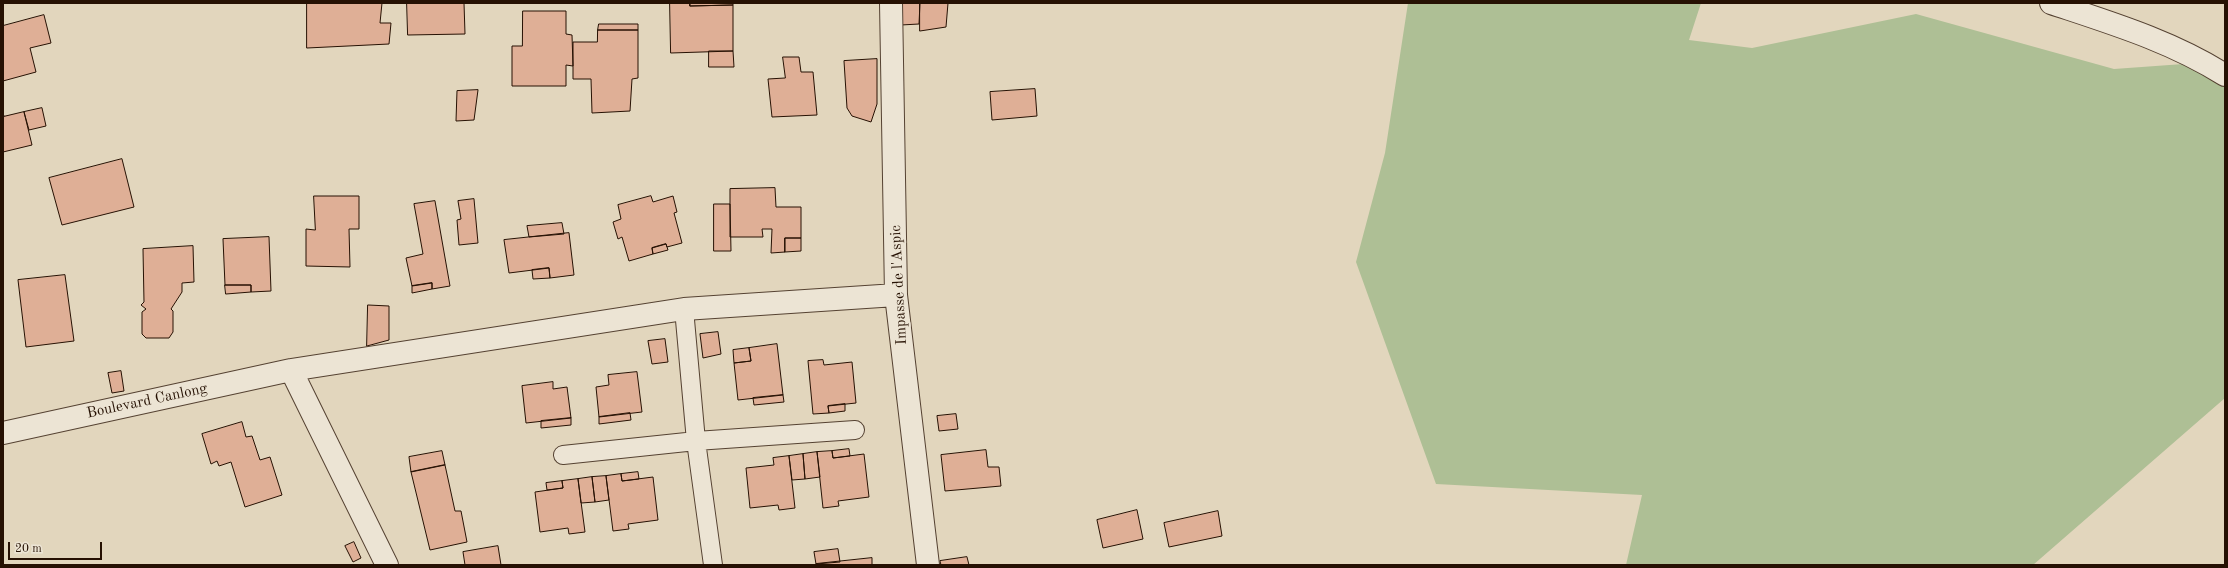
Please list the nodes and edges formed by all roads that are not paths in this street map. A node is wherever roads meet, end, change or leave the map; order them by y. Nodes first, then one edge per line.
1 (891, 3) edge
2 (2051, 3) edge
3 (2225, 75) edge
4 (896, 295) junction
5 (684, 309) junction
6 (291, 370) junction
7 (855, 430) dead end
8 (3, 433) edge
9 (696, 441) junction
10 (563, 455) dead end
11 (387, 565) edge
12 (713, 565) edge
13 (928, 565) edge

1 - 4 street, Impasse de l'Aspic
2 - 3 street
4 - 5 street, Boulevard Canlong
4 - 13 street, Impasse de l'Aspic
5 - 6 street, Boulevard Canlong
5 - 9 lane
6 - 8 street, Boulevard Canlong
6 - 11 street
7 - 9 lane
9 - 10 lane
9 - 12 lane

